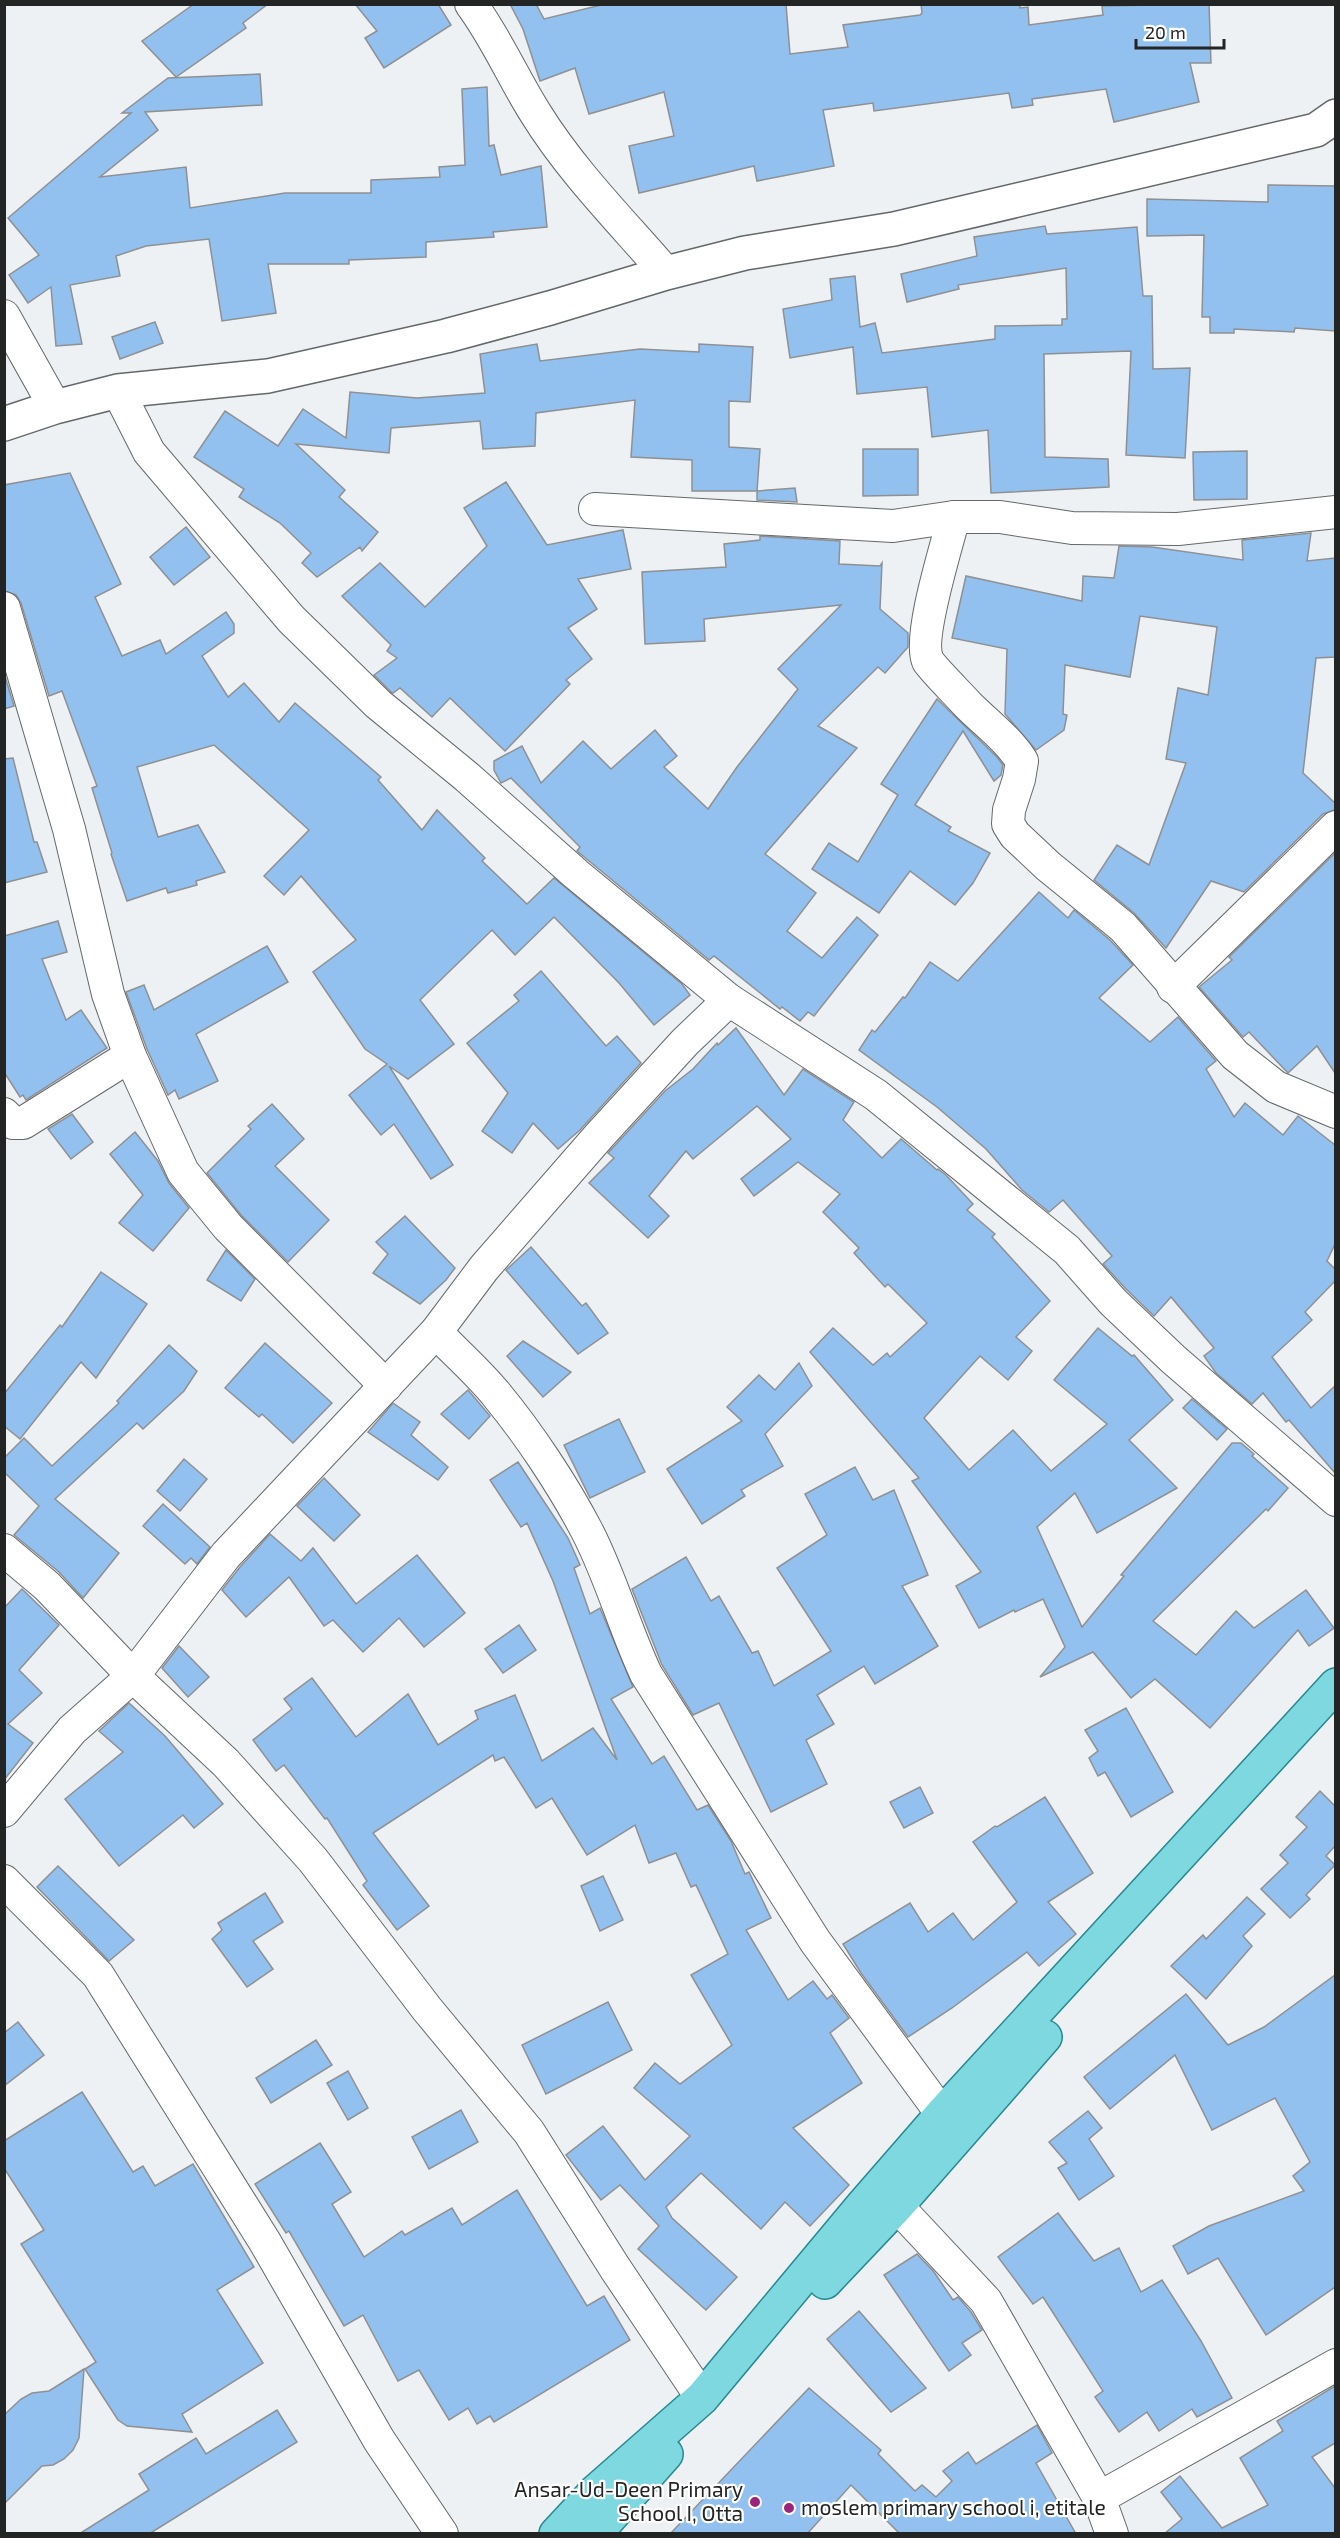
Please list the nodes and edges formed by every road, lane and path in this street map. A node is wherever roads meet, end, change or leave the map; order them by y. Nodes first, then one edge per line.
1 (471, 4) edge
2 (1329, 128) edge
3 (666, 273) junction
4 (4, 316) edge
5 (118, 391) junction
6 (56, 407) junction
7 (4, 424) edge
8 (595, 509) dead end
9 (1335, 512) edge
10 (954, 517) junction
11 (4, 608) edge
12 (1335, 827) edge
13 (1173, 987) junction
14 (729, 1000) junction
15 (130, 1056) junction
16 (1335, 1112) edge
17 (4, 1114) edge
18 (436, 1332) junction
19 (386, 1386) junction
20 (1335, 1500) edge
21 (4, 1550) edge
22 (133, 1676) junction
23 (1335, 1685) edge
24 (1335, 1717) edge
25 (4, 1811) edge
26 (4, 1881) edge
27 (942, 2114) junction
28 (897, 2206) junction
29 (1335, 2365) edge
30 (702, 2398) junction
31 (1100, 2498) junction
32 (442, 2534) edge
33 (556, 2534) edge
34 (595, 2534) edge
35 (1112, 2534) edge

1 - 3 street
2 - 3 street
3 - 5 street
4 - 6 street
5 - 6 street
5 - 14 street
6 - 7 street
8 - 10 street
9 - 10 street
10 - 13 street
11 - 15 street
12 - 13 street
13 - 16 street
14 - 18 street
14 - 20 street
15 - 17 street
15 - 19 street
18 - 19 street
18 - 27 street
19 - 22 street
21 - 22 street
22 - 25 street
22 - 30 street
23 - 27 main road
24 - 28 main road
26 - 32 street
27 - 30 main road
28 - 31 street
28 - 34 main road
29 - 31 street
30 - 33 main road
31 - 35 street

